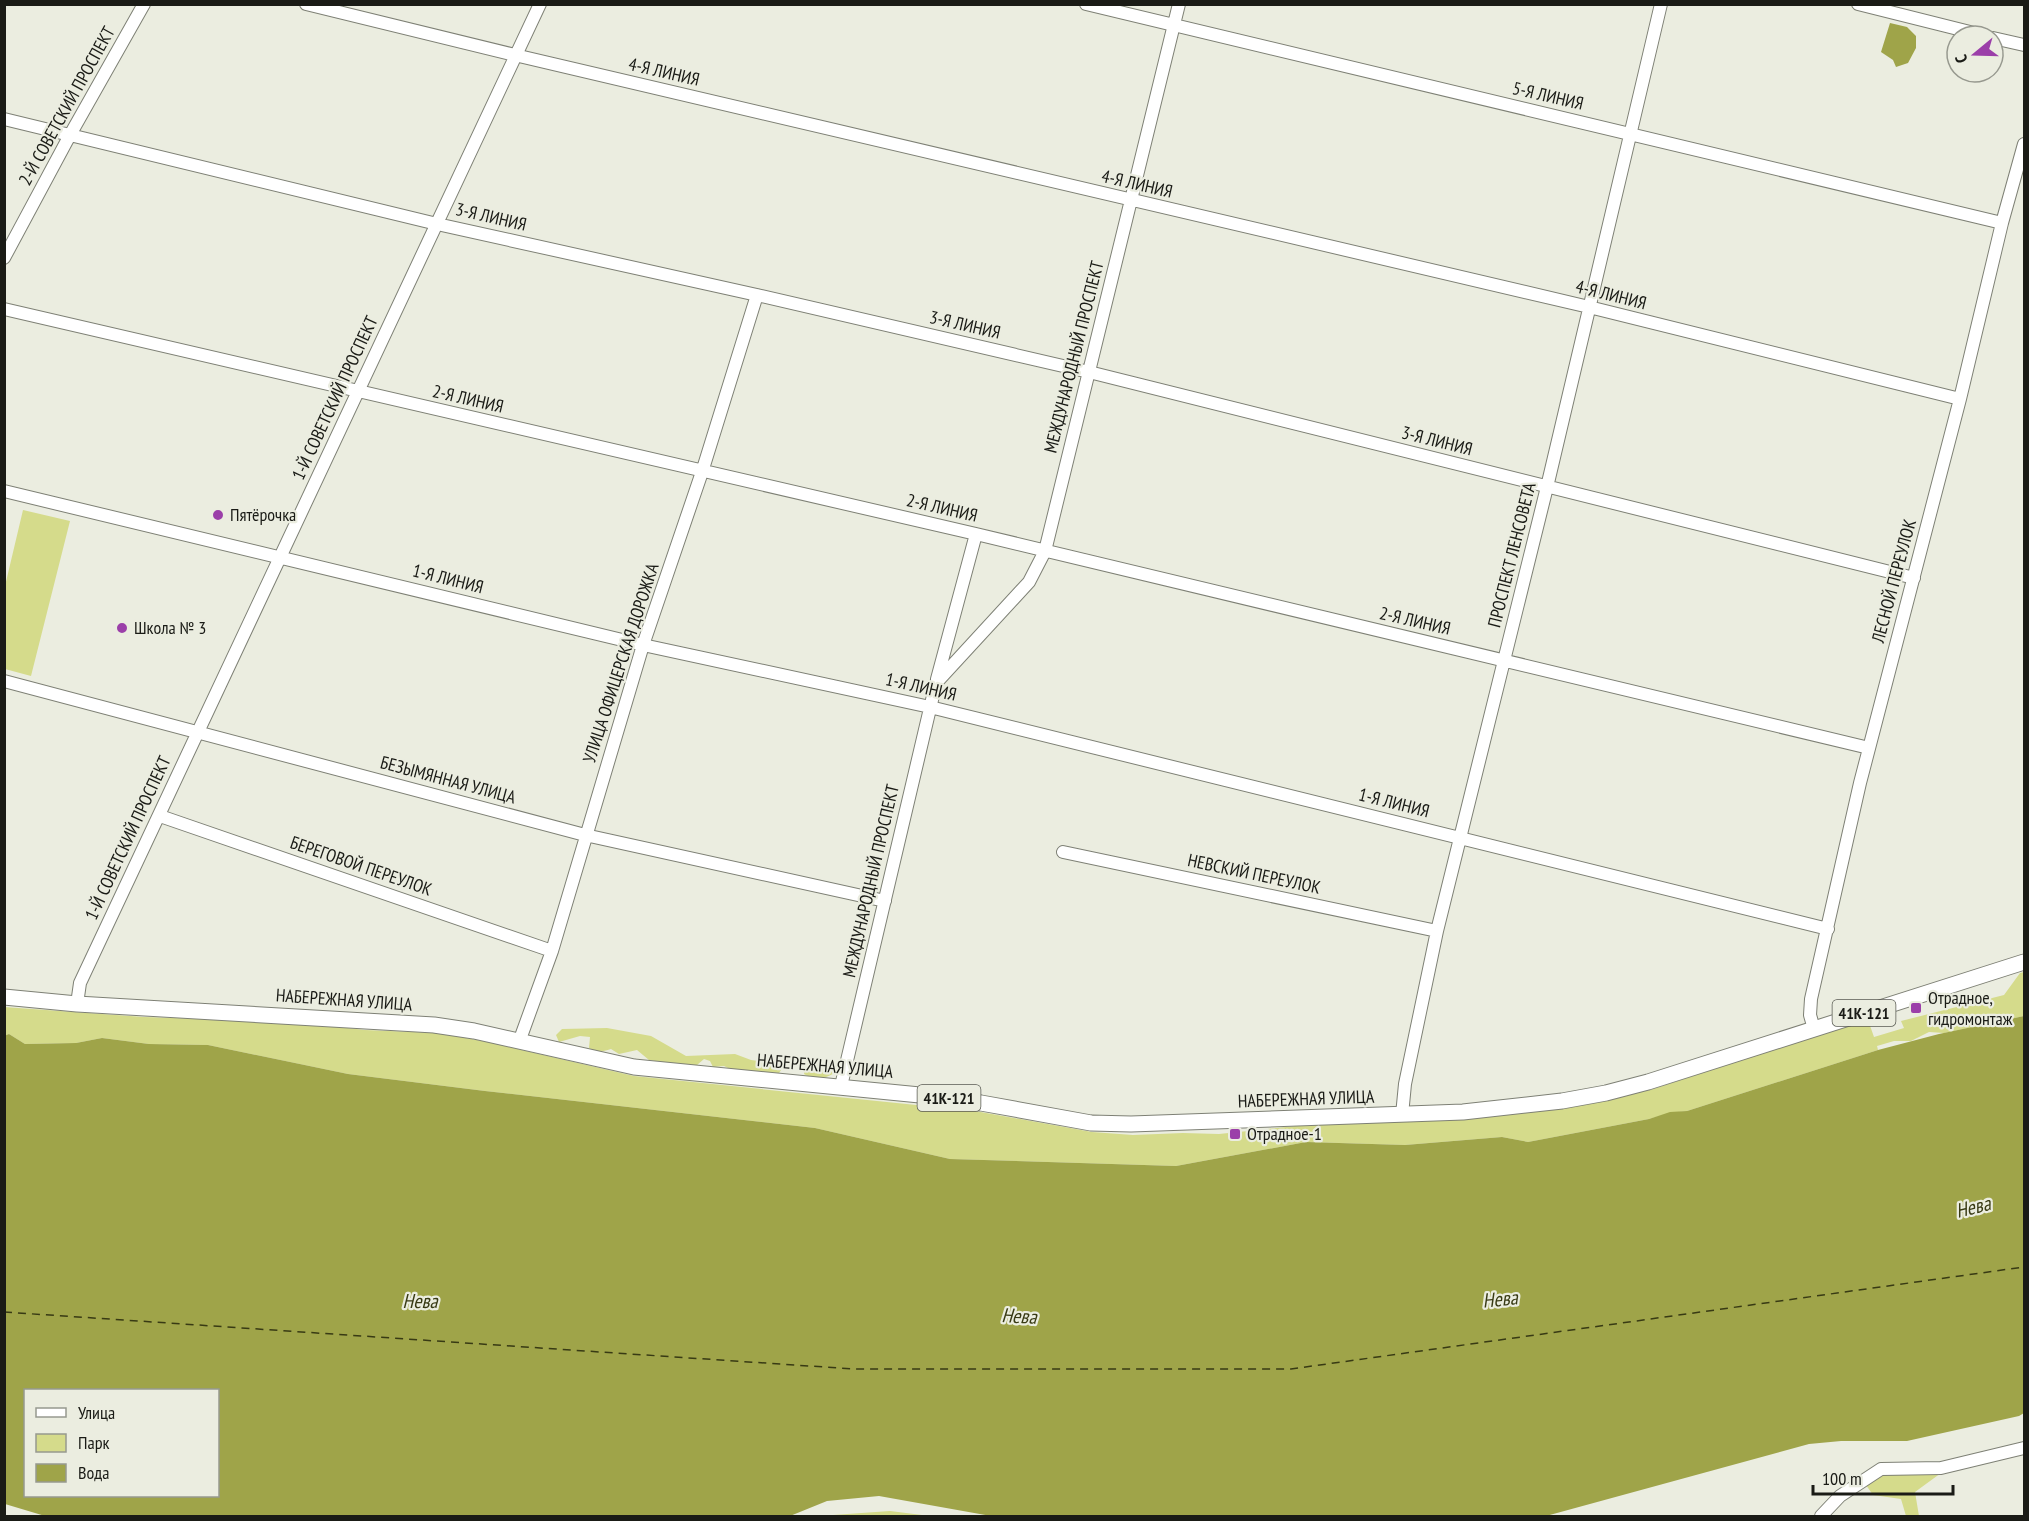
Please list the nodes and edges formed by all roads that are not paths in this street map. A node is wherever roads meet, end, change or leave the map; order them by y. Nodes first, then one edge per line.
1 (144, 4) edge
2 (306, 4) edge
3 (540, 4) edge
4 (1086, 4) edge
5 (1179, 4) edge
6 (1661, 4) edge
7 (1858, 4) edge
8 (1174, 26) junction
9 (1945, 26) edge
10 (2005, 41) edge
11 (2025, 45) edge
12 (516, 56) junction
13 (4, 119) edge
14 (1629, 134) junction
15 (70, 135) junction
16 (2025, 144) edge
17 (1131, 201) junction
18 (2002, 223) junction
19 (437, 224) junction
20 (4, 258) edge
21 (757, 295) junction
22 (1589, 307) junction
23 (4, 309) edge
24 (1089, 372) junction
25 (357, 392) junction
26 (1960, 399) junction
27 (702, 472) junction
28 (1548, 487) junction
29 (4, 491) edge
30 (976, 534) junction
31 (1045, 551) junction
32 (279, 557) junction
33 (1914, 578) junction
34 (644, 645) junction
35 (1504, 661) junction
36 (4, 681) edge
37 (936, 683) junction
38 (930, 707) junction
39 (197, 731) junction
40 (1869, 748) junction
41 (160, 816) junction
42 (585, 835) junction
43 (1460, 838) junction
44 (1063, 852) dead end
45 (885, 901) junction
46 (1828, 929) junction
47 (1437, 931) junction
48 (552, 951) junction
49 (2025, 962) edge
50 (4, 997) edge
51 (77, 1004) junction
52 (1814, 1029) junction
53 (519, 1042) junction
54 (841, 1086) junction
55 (1402, 1114) junction
56 (2025, 1448) edge
57 (1821, 1516) edge

1 - 15 street, 2-Й СОВЕТСКИЙ ПРОСПЕКТ
2 - 12 street, 4-Я ЛИНИЯ
3 - 12 street, 1-Й СОВЕТСКИЙ ПРОСПЕКТ
4 - 8 street, 5-Я ЛИНИЯ
5 - 8 street, МЕЖДУНАРОДНЫЙ ПРОСПЕКТ
6 - 14 street, ПРОСПЕКТ ЛЕНСОВЕТА
7 - 9 street
8 - 14 street, 5-Я ЛИНИЯ
8 - 17 street, МЕЖДУНАРОДНЫЙ ПРОСПЕКТ
10 - 11 street
12 - 17 street, 4-Я ЛИНИЯ
12 - 19 street, 1-Й СОВЕТСКИЙ ПРОСПЕКТ
13 - 15 street, 3-Я ЛИНИЯ
14 - 18 street, 5-Я ЛИНИЯ
14 - 22 street, ПРОСПЕКТ ЛЕНСОВЕТА
15 - 19 street, 3-Я ЛИНИЯ
15 - 20 street, 2-Й СОВЕТСКИЙ ПРОСПЕКТ
16 - 18 street, ЛЕСНОЙ ПЕРЕУЛОК
17 - 22 street, 4-Я ЛИНИЯ
17 - 24 street, МЕЖДУНАРОДНЫЙ ПРОСПЕКТ
18 - 26 street, ЛЕСНОЙ ПЕРЕУЛОК
19 - 21 street, 3-Я ЛИНИЯ
19 - 25 street, 1-Й СОВЕТСКИЙ ПРОСПЕКТ
21 - 24 street, 3-Я ЛИНИЯ
21 - 27 street, УЛИЦА ОФИЦЕРСКАЯ ДОРОЖКА
22 - 26 street, 4-Я ЛИНИЯ
22 - 28 street, ПРОСПЕКТ ЛЕНСОВЕТА
23 - 25 street, 2-Я ЛИНИЯ
24 - 28 street, 3-Я ЛИНИЯ
24 - 31 street, МЕЖДУНАРОДНЫЙ ПРОСПЕКТ
25 - 27 street, 2-Я ЛИНИЯ
25 - 32 street, 1-Й СОВЕТСКИЙ ПРОСПЕКТ
26 - 33 street, ЛЕСНОЙ ПЕРЕУЛОК
27 - 30 street, 2-Я ЛИНИЯ
27 - 34 street, УЛИЦА ОФИЦЕРСКАЯ ДОРОЖКА
28 - 33 street, 3-Я ЛИНИЯ
28 - 35 street, ПРОСПЕКТ ЛЕНСОВЕТА
29 - 32 street, 1-Я ЛИНИЯ
30 - 31 street, 2-Я ЛИНИЯ
30 - 37 street, МЕЖДУНАРОДНЫЙ ПРОСПЕКТ
31 - 35 street, 2-Я ЛИНИЯ
31 - 37 street, МЕЖДУНАРОДНЫЙ ПРОСПЕКТ
32 - 34 street, 1-Я ЛИНИЯ
32 - 39 street, 1-Й СОВЕТСКИЙ ПРОСПЕКТ
33 - 40 street, ЛЕСНОЙ ПЕРЕУЛОК
34 - 38 street, 1-Я ЛИНИЯ
34 - 42 street, УЛИЦА ОФИЦЕРСКАЯ ДОРОЖКА
35 - 40 street, 2-Я ЛИНИЯ
35 - 43 street, ПРОСПЕКТ ЛЕНСОВЕТА
36 - 39 street, БЕЗЫМЯННАЯ УЛИЦА
37 - 38 street, МЕЖДУНАРОДНЫЙ ПРОСПЕКТ
38 - 43 street, 1-Я ЛИНИЯ
38 - 45 street, МЕЖДУНАРОДНЫЙ ПРОСПЕКТ
39 - 41 street, 1-Й СОВЕТСКИЙ ПРОСПЕКТ
39 - 42 street, БЕЗЫМЯННАЯ УЛИЦА
40 - 46 street, ЛЕСНОЙ ПЕРЕУЛОК
41 - 48 street, БЕРЕГОВОЙ ПЕРЕУЛОК
41 - 51 street, 1-Й СОВЕТСКИЙ ПРОСПЕКТ
42 - 45 street, БЕЗЫМЯННАЯ УЛИЦА
42 - 48 street, УЛИЦА ОФИЦЕРСКАЯ ДОРОЖКА
43 - 46 street, 1-Я ЛИНИЯ
43 - 47 street, ПРОСПЕКТ ЛЕНСОВЕТА
44 - 47 street, НЕВСКИЙ ПЕРЕУЛОК
45 - 54 street, МЕЖДУНАРОДНЫЙ ПРОСПЕКТ
46 - 52 street, ЛЕСНОЙ ПЕРЕУЛОК
47 - 55 street, ПРОСПЕКТ ЛЕНСОВЕТА
48 - 53 street, УЛИЦА ОФИЦЕРСКАЯ ДОРОЖКА
49 - 52 main road, 41К-121
50 - 51 main road, НАБЕРЕЖНАЯ УЛИЦА / 41К-121
51 - 53 main road, НАБЕРЕЖНАЯ УЛИЦА / 41К-121
52 - 55 main road, НАБЕРЕЖНАЯ УЛИЦА / 41К-121
53 - 54 main road, НАБЕРЕЖНАЯ УЛИЦА / 41К-121
54 - 55 main road, НАБЕРЕЖНАЯ УЛИЦА / 41К-121
56 - 57 street

